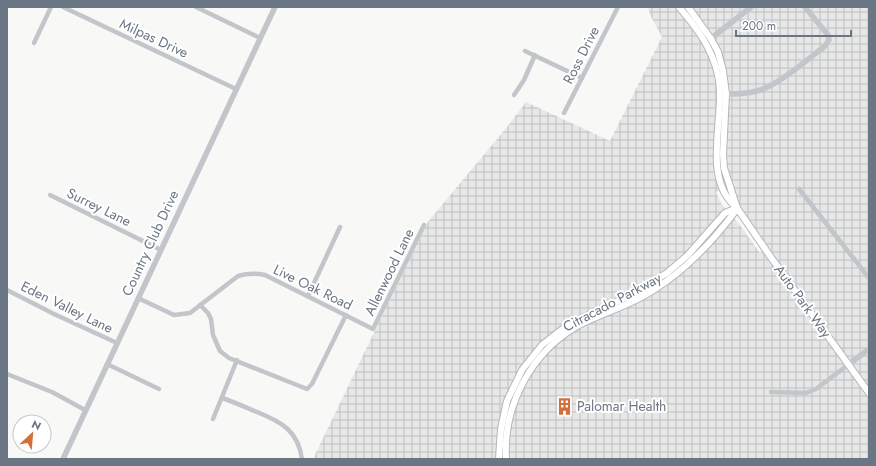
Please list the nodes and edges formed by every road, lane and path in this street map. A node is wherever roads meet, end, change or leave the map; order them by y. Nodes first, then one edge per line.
1 (51, 7) edge
2 (62, 7) edge
3 (196, 7) edge
4 (275, 7) edge
5 (618, 7) edge
6 (679, 7) edge
7 (688, 7) edge
8 (751, 7) edge
9 (805, 7) edge
10 (260, 38) junction
11 (712, 39) junction
12 (34, 43) dead end
13 (706, 43) junction
14 (525, 50) dead end
15 (535, 55) junction
16 (582, 78) junction
17 (236, 89) junction
18 (726, 94) junction
19 (514, 95) dead end
20 (564, 113) dead end
21 (799, 189) dead end
22 (50, 195) dead end
23 (737, 208) junction
24 (424, 225) dead end
25 (340, 227) dead end
26 (161, 250) junction
27 (869, 278) edge
28 (7, 290) edge
29 (308, 296) junction
30 (138, 298) junction
31 (200, 305) junction
32 (346, 315) junction
33 (374, 329) joint
34 (117, 344) junction
35 (869, 349) edge
36 (237, 360) junction
37 (107, 364) junction
38 (848, 364) junction
39 (7, 374) edge
40 (159, 389) dead end
41 (771, 392) dead end
42 (869, 393) edge
43 (222, 398) junction
44 (85, 410) junction
45 (213, 419) dead end
46 (63, 459) edge
47 (302, 459) edge
48 (499, 459) edge
49 (506, 459) edge

1 - 12 street
2 - 17 street, Milpas Drive
3 - 10 street
4 - 10 street, Country Club Drive
5 - 16 street, Ross Drive
6 - 13 main road, Auto Park Way
7 - 11 main road, Auto Park Way
8 - 11 street
9 - 18 street
10 - 17 street, Country Club Drive
11 - 13 street
11 - 18 main road, Auto Park Way
13 - 23 main road, Auto Park Way
14 - 15 street
15 - 16 street
15 - 19 street
16 - 20 street, Ross Drive
17 - 26 street, Country Club Drive
18 - 23 main road, Auto Park Way
21 - 27 street
22 - 26 street, Surrey Lane
23 - 38 main road, Auto Park Way
23 - 48 main road, Citracado Parkway
23 - 49 main road, Citracado Parkway
24 - 33 street, Allenwood Lane
25 - 29 street
26 - 30 street, Country Club Drive
28 - 34 street, Eden Valley Lane
29 - 31 street, Live Oak Road
29 - 32 street, Live Oak Road
30 - 31 street, Live Oak Road
30 - 34 street, Country Club Drive
31 - 36 street
32 - 33 street, Live Oak Road
32 - 36 street
34 - 37 street, Country Club Drive
35 - 38 street
36 - 43 street
37 - 40 street
37 - 44 street, Country Club Drive
38 - 41 street
38 - 42 main road, Auto Park Way
39 - 44 street
43 - 45 street
43 - 47 street
44 - 46 street, Country Club Drive

